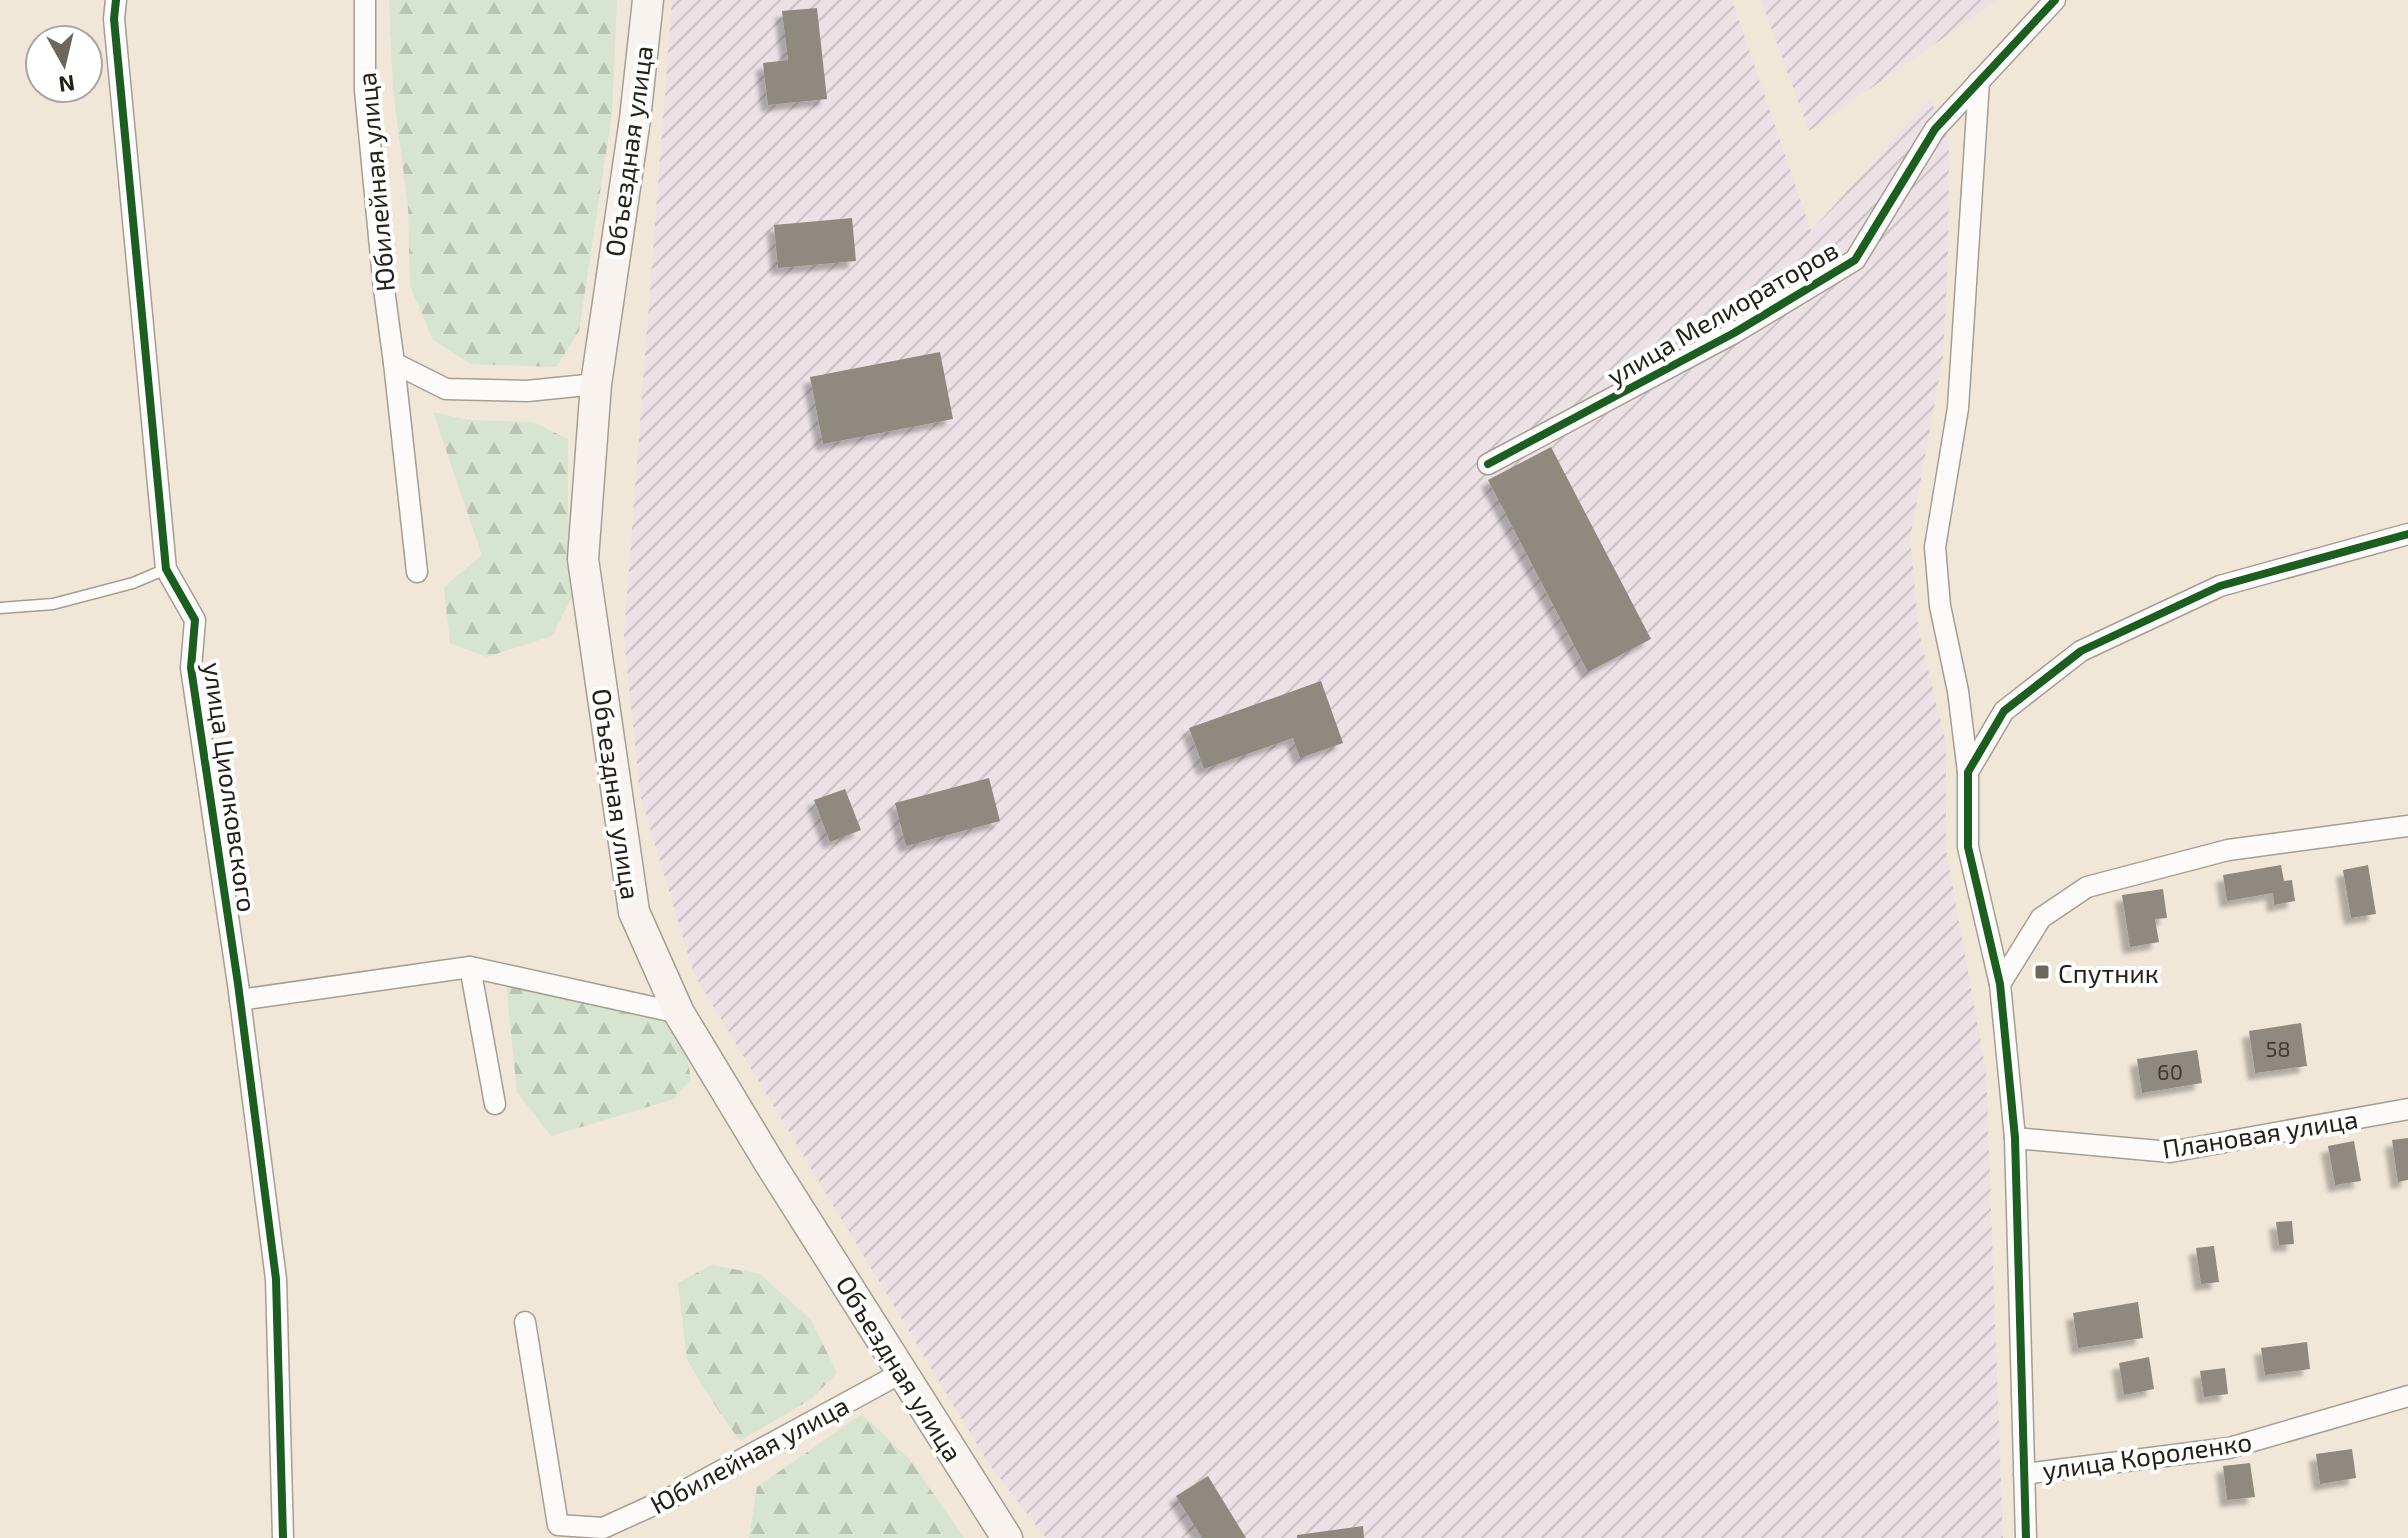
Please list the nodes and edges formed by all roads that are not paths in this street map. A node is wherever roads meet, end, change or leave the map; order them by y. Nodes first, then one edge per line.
1 (116, 0) edge
2 (365, 0) edge
3 (648, 0) edge
4 (2055, 0) edge
5 (1979, 81) junction
6 (394, 363) junction
7 (596, 384) junction
8 (1488, 464) dead end
9 (2408, 534) edge
10 (166, 569) junction
11 (417, 572) dead end
12 (0, 608) edge
13 (1968, 772) junction
14 (2408, 826) edge
15 (470, 967) junction
16 (2000, 984) junction
17 (240, 1000) junction
18 (679, 1013) junction
19 (495, 1104) dead end
20 (2408, 1109) edge
21 (2015, 1138) junction
22 (525, 1322) dead end
23 (903, 1372) junction
24 (2408, 1396) edge
25 (2024, 1474) junction
26 (283, 1538) edge
27 (1007, 1538) edge
28 (2026, 1538) edge

1 - 10 street, улица Циолковского
2 - 6 street, Юбилейная улица
3 - 7 main road, Объездная улица
4 - 5 street, улица Мелиораторов
5 - 8 street, улица Мелиораторов
5 - 13 street
6 - 7 street
6 - 11 street, Юбилейная улица
7 - 18 main road, Объездная улица
9 - 13 street
10 - 12 lane
10 - 17 street, улица Циолковского
13 - 16 street
14 - 16 street
15 - 17 street
15 - 18 street
15 - 19 street
16 - 21 street
17 - 26 street, улица Циолковского
18 - 23 main road, Объездная улица
20 - 21 street, Плановая улица
21 - 25 street
22 - 23 street, Юбилейная улица
23 - 27 main road, Объездная улица
24 - 25 street, улица Короленко
25 - 28 street

